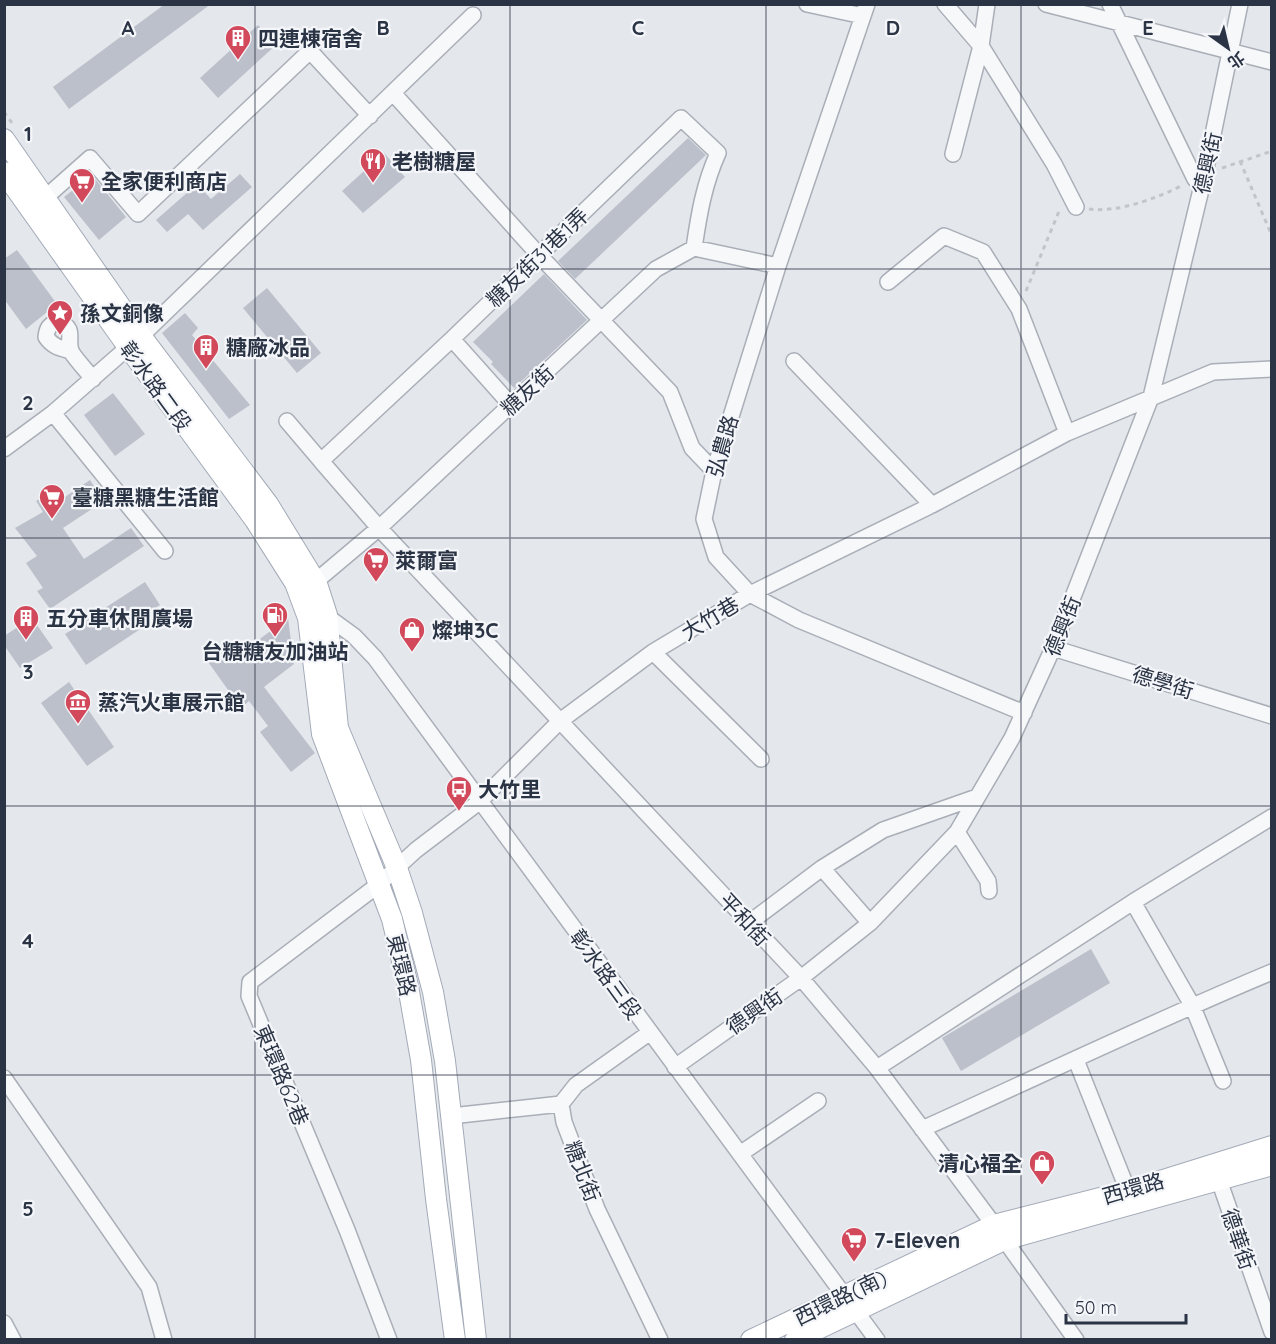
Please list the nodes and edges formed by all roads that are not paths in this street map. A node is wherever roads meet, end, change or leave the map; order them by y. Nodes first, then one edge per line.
1 (807, 4) edge
2 (945, 4) edge
3 (987, 4) edge
4 (1046, 4) edge
5 (1110, 4) edge
6 (1240, 4) edge
7 (865, 10) edge
8 (473, 15) dead end
9 (1122, 25) junction
10 (981, 46) junction
11 (1229, 51) junction
12 (1272, 62) edge
13 (393, 93) junction
14 (370, 116) junction
15 (4, 139) edge
16 (953, 154) dead end
17 (4, 172) edge
18 (1200, 176) junction
19 (46, 197) junction
20 (1076, 207) road end
21 (694, 248) junction
22 (538, 254) junction
23 (778, 266) junction
24 (888, 282) dead end
25 (602, 321) junction
26 (452, 339) junction
27 (134, 342) junction
28 (71, 351) dead end
29 (794, 361) dead end
30 (1272, 369) edge
31 (93, 380) junction
32 (1151, 397) junction
33 (511, 405) junction
34 (54, 413) junction
35 (287, 421) dead end
36 (1067, 433) junction
37 (4, 449) edge
38 (321, 461) junction
39 (714, 471) junction
40 (932, 505) junction
41 (379, 528) junction
42 (165, 551) dead end
43 (315, 582) junction
44 (750, 594) junction
45 (302, 598) junction
46 (327, 615) junction
47 (1053, 648) junction
48 (653, 652) junction
49 (1024, 713) junction
50 (1272, 716) edge
51 (560, 721) junction
52 (761, 759) dead end
53 (977, 797) junction
54 (479, 802) junction
55 (1272, 817) edge
56 (957, 832) junction
57 (397, 868) junction
58 (822, 868) junction
59 (378, 885) junction
60 (989, 891) dead end
61 (1133, 902) junction
62 (749, 923) junction
63 (870, 923) junction
64 (1271, 975) edge
65 (801, 978) junction
66 (1192, 1005) junction
67 (649, 1033) junction
68 (1076, 1060) junction
69 (675, 1067) junction
70 (877, 1068) junction
71 (4, 1078) edge
72 (1223, 1081) dead end
73 (819, 1101) dead end
74 (561, 1104) junction
75 (451, 1116) junction
76 (922, 1129) junction
77 (1272, 1146) edge
78 (740, 1154) junction
79 (1272, 1165) edge
80 (1219, 1180) junction
81 (1128, 1191) junction
82 (999, 1232) junction
83 (844, 1294) junction
84 (856, 1311) junction
85 (4, 1323) edge
86 (1272, 1332) edge
87 (13, 1340) edge
88 (164, 1340) edge
89 (389, 1340) edge
90 (455, 1340) edge
91 (476, 1340) edge
92 (660, 1340) edge
93 (751, 1340) edge
94 (795, 1340) edge
95 (877, 1340) edge
96 (1076, 1340) edge

1 - 7 street
2 - 10 street
3 - 10 street
4 - 9 street
5 - 9 street
6 - 11 street, 德興街
7 - 23 street, 弘農路
8 - 13 street
9 - 11 street
9 - 18 street
10 - 16 street
10 - 20 street
11 - 12 street
11 - 18 street, 德興街
13 - 14 street
13 - 22 street
14 - 19 street
14 - 27 street
15 - 19 main road, 彰水路二段
17 - 27 main road, 彰水路二段
18 - 32 street, 德興街
19 - 27 main road, 彰水路二段
21 - 22 street, 糖友街31巷1弄
21 - 23 street
21 - 25 street, 糖友街
22 - 25 street
22 - 26 street, 糖友街31巷1弄
23 - 39 street, 弘農路
24 - 36 street
25 - 33 street, 糖友街
25 - 39 street
26 - 33 street
26 - 38 street, 糖友街31巷1弄
27 - 31 street
27 - 43 main road, 彰水路二段
27 - 45 main road, 彰水路二段
28 - 31 street
29 - 40 street
30 - 32 street, 大竹巷
31 - 34 street
32 - 36 street, 大竹巷
32 - 47 street, 德興街
33 - 41 street, 糖友街
34 - 37 street
34 - 42 street
35 - 38 street
36 - 40 street, 大竹巷
38 - 41 street, 平和街
39 - 44 street, 弘農路
40 - 44 street, 大竹巷
41 - 43 street, 糖友街
41 - 51 street, 平和街
43 - 45 street, 糖友街
43 - 46 main road
44 - 48 street, 大竹巷
44 - 49 street, 弘農路
45 - 46 street, 彰水路三段
45 - 59 main road, 東環路
46 - 54 street, 彰水路三段
46 - 57 main road, 東環路
47 - 49 street, 德興街
47 - 50 street, 德學街
48 - 51 street, 大竹巷
48 - 52 street
49 - 53 street, 德興街
51 - 54 street, 大竹巷
51 - 62 street, 平和街
53 - 56 street, 德興街
53 - 58 street
54 - 57 street, 大竹巷
54 - 67 street, 彰水路三段
55 - 61 street
56 - 60 street
56 - 63 street, 德興街
57 - 59 street, 東環路62巷
57 - 75 main road, 東環路
58 - 62 street
58 - 63 street
59 - 89 street, 東環路62巷
59 - 90 main road, 東環路
61 - 66 street
61 - 70 street
62 - 65 street, 平和街
63 - 65 street, 德興街
64 - 66 street
65 - 69 street, 德興街
65 - 70 street, 平和街
66 - 68 street
66 - 72 street
67 - 69 street, 彰水路三段
67 - 74 street
68 - 76 street
68 - 81 street
69 - 78 street, 彰水路三段
70 - 76 street, 平和街
71 - 88 street
73 - 78 street
74 - 75 street
74 - 92 street, 糖北街
75 - 91 main road, 東環路
76 - 82 street, 平和街
77 - 81 main road, 西環路
78 - 83 street, 彰水路三段
79 - 80 main road, 西環路
80 - 82 main road, 西環路
80 - 86 street, 德華街
81 - 82 main road, 西環路
82 - 83 main road, 西環路(南)
82 - 84 main road, 西環路(南)
82 - 96 street, 平和街
83 - 84 street, 彰水路三段
83 - 93 main road, 西環路(南)
84 - 94 main road, 西環路(南)
84 - 95 street, 彰水路三段
85 - 87 street

